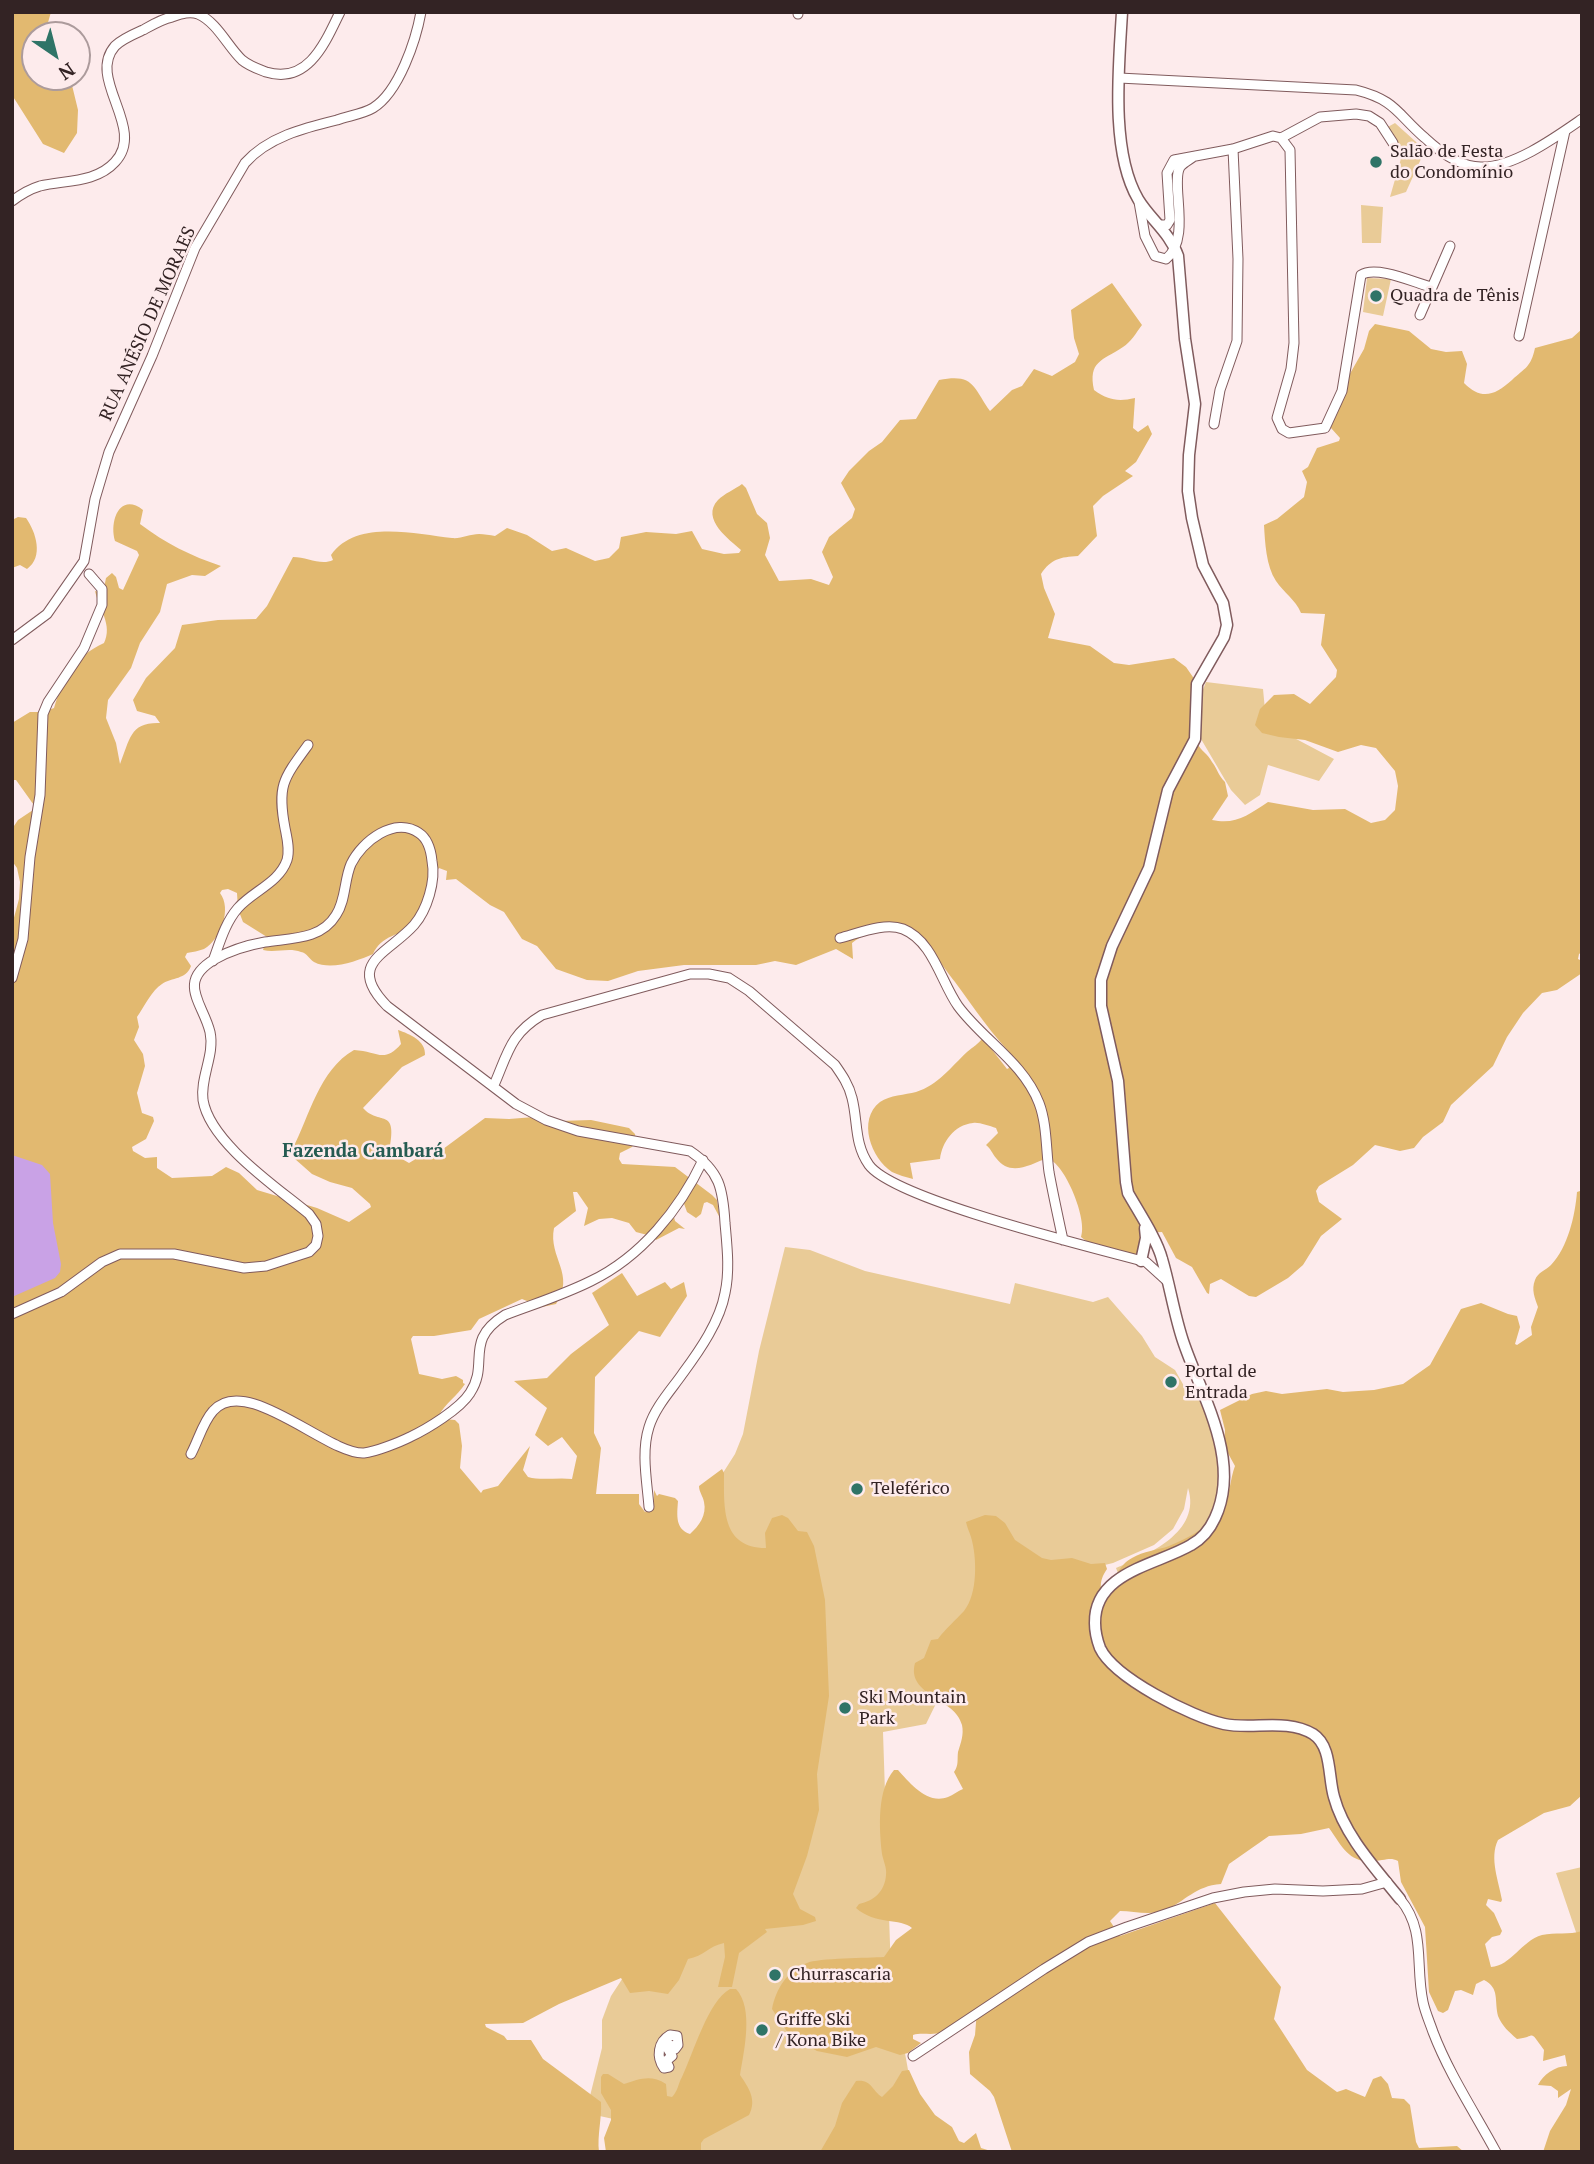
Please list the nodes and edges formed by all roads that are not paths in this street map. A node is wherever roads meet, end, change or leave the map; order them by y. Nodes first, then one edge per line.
1 (340, 12) edge
2 (421, 12) edge
3 (1122, 12) edge
4 (1119, 78) junction
5 (1582, 119) edge
6 (1565, 131) junction
7 (1282, 138) junction
8 (1393, 143) dead end
9 (1233, 149) junction
10 (1195, 156) junction
11 (1138, 199) junction
12 (12, 201) edge
13 (1159, 225) junction
14 (1175, 246) junction
15 (1450, 246) dead end
16 (1431, 287) junction
17 (1420, 315) dead end
18 (1519, 336) dead end
19 (1214, 424) dead end
20 (89, 574) dead end
21 (12, 640) edge
22 (307, 745) dead end
23 (841, 938) dead end
24 (213, 961) junction
25 (12, 978) edge
26 (494, 1085) junction
27 (703, 1160) junction
28 (1145, 1225) junction
29 (1063, 1240) junction
30 (1162, 1256) junction
31 (1143, 1262) junction
32 (1167, 1281) junction
33 (12, 1314) edge
34 (191, 1454) dead end
35 (649, 1507) dead end
36 (1387, 1882) junction
37 (1400, 1899) joint
38 (913, 2056) dead end
39 (1496, 2152) edge

1 - 12 street
2 - 21 street, RUA ANÉSIO DE MORAES
3 - 4 street
4 - 6 street
4 - 11 street
5 - 6 street
6 - 18 street
7 - 8 street
7 - 9 street
7 - 16 street
9 - 10 street
9 - 19 street
10 - 13 street
10 - 14 street
11 - 13 street
11 - 14 street
13 - 14 street
14 - 28 street
15 - 16 street
16 - 17 street
20 - 25 street
22 - 24 street
23 - 29 street
24 - 26 street
24 - 33 street
26 - 27 street
26 - 29 street
27 - 34 street
27 - 35 street
28 - 30 street
28 - 31 street
29 - 31 street
30 - 31 street
30 - 32 street
31 - 32 street
32 - 36 street
36 - 37 street
36 - 38 street
37 - 39 street

